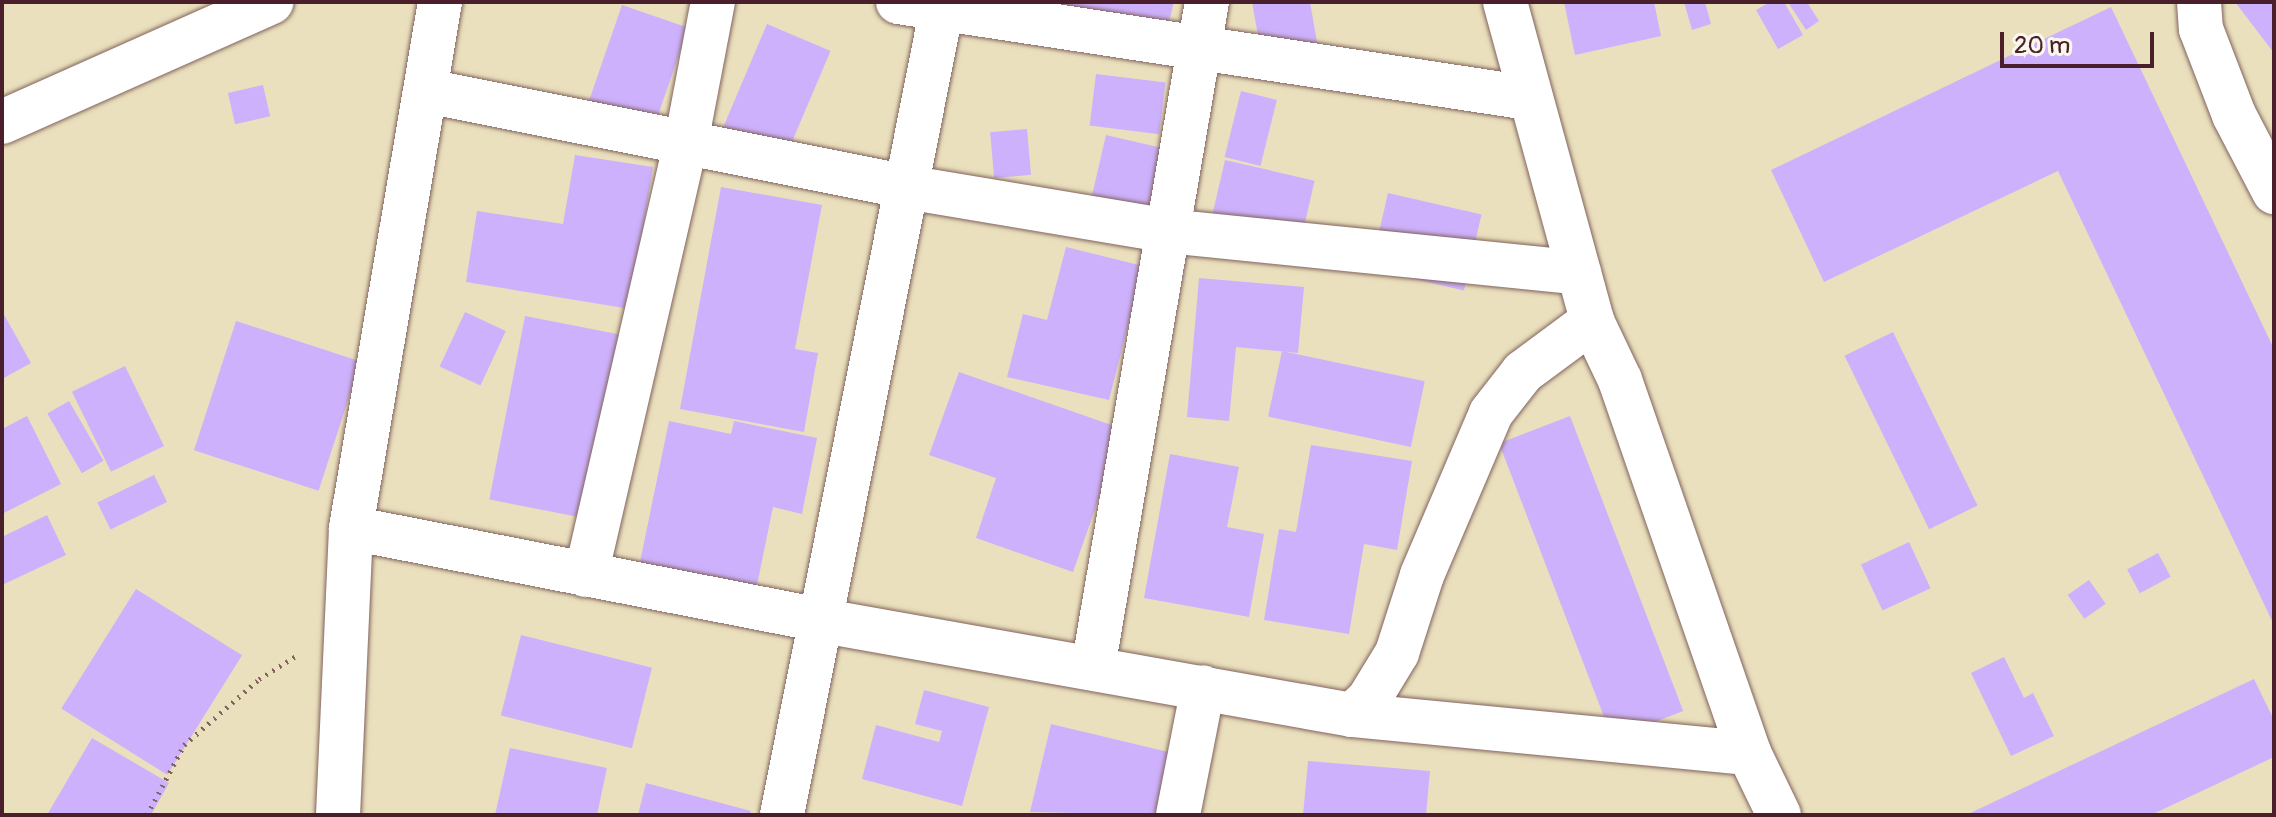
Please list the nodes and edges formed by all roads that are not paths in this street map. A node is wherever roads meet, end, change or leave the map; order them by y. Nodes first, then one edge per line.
1 (272, 2) edge
2 (440, 2) edge
3 (713, 2) edge
4 (898, 2) edge
5 (1207, 2) edge
6 (1505, 2) edge
7 (2199, 2) edge
8 (942, 6) edge
9 (1200, 49) junction
10 (427, 91) junction
11 (1528, 98) junction
12 (2, 122) edge
13 (686, 143) junction
14 (906, 187) junction
15 (2274, 192) edge
16 (1168, 231) junction
17 (1579, 273) junction
18 (1592, 321) junction
19 (351, 528) junction
20 (586, 575) junction
21 (818, 620) junction
22 (1093, 668) junction
23 (1203, 687) junction
24 (1352, 715) junction
25 (1749, 753) junction
26 (338, 815) edge
27 (782, 815) edge
28 (1178, 815) edge
29 (1779, 815) edge

1 - 12 street
2 - 10 street
3 - 13 street
4 - 8 street
5 - 9 street
6 - 11 street
7 - 15 street
8 - 9 street
8 - 14 street
9 - 11 street
9 - 16 street
10 - 13 street
10 - 19 street
11 - 17 street
13 - 14 street
13 - 20 street
14 - 16 street
14 - 21 street
16 - 17 street
16 - 22 street
17 - 18 street
18 - 24 street
18 - 25 street
19 - 20 street
19 - 26 street
20 - 21 street
21 - 22 street
21 - 27 street
22 - 23 street
23 - 24 street
23 - 28 street
24 - 25 street
25 - 29 street

